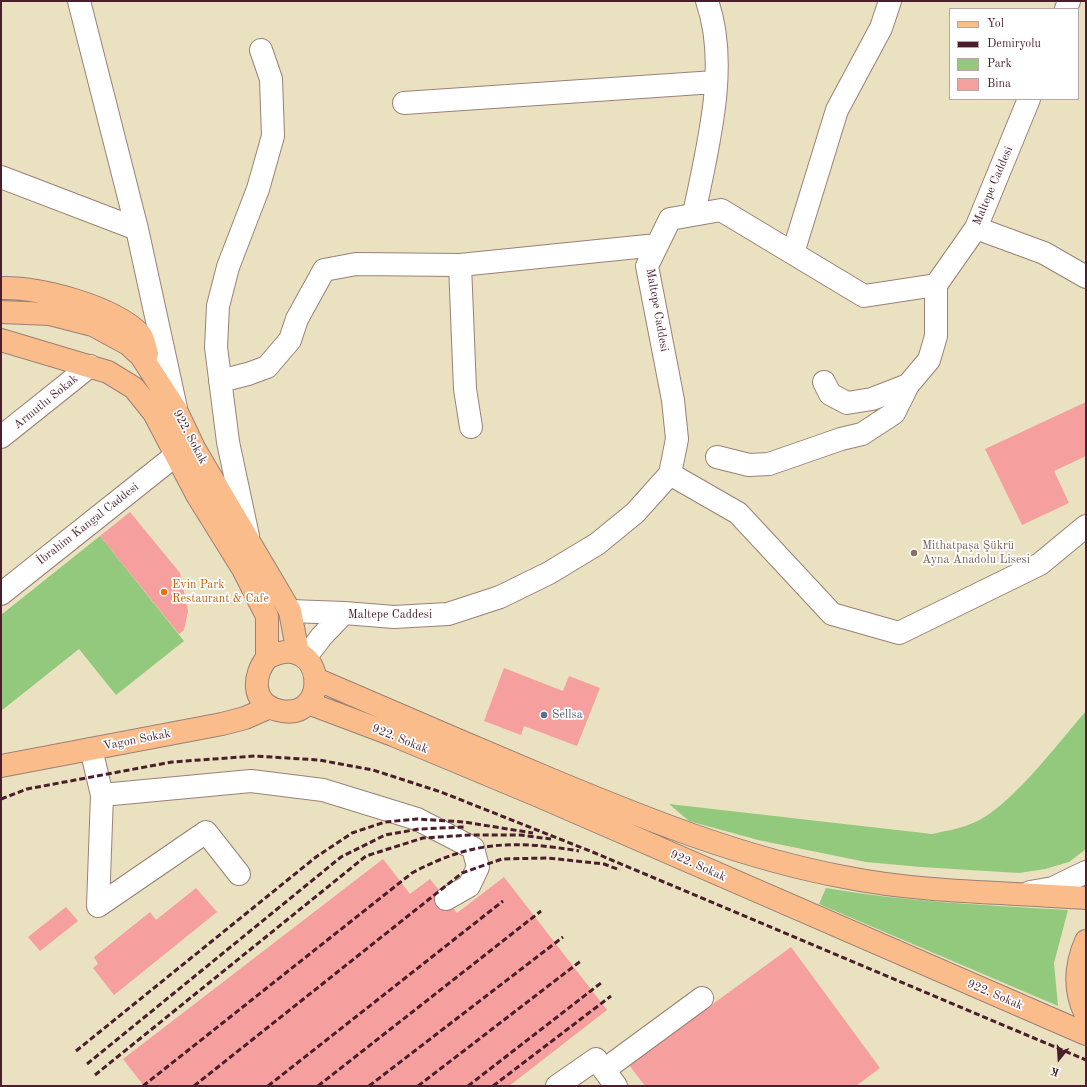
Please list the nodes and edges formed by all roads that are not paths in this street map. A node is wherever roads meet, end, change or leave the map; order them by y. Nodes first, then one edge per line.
1 (79, 1) edge
2 (708, 1) edge
3 (890, 1) edge
4 (262, 50) dead end
5 (715, 82) junction
6 (1029, 100) edge
7 (404, 103) dead end
8 (1, 177) edge
9 (694, 214) junction
10 (976, 228) junction
11 (137, 229) junction
12 (658, 245) junction
13 (794, 252) junction
14 (460, 264) junction
15 (1086, 277) edge
16 (936, 285) junction
17 (1, 288) edge
18 (1, 312) edge
19 (1, 340) edge
20 (1, 353) edge
21 (50, 354) junction
22 (90, 366) junction
23 (153, 372) junction
24 (220, 381) junction
25 (824, 382) dead end
26 (908, 385) junction
27 (176, 410) junction
28 (471, 427) dead end
29 (1, 437) edge
30 (176, 455) junction
31 (717, 457) dead end
32 (670, 474) junction
33 (1086, 526) edge
34 (248, 538) junction
35 (1, 594) edge
36 (290, 611) junction
37 (344, 613) junction
38 (301, 656) junction
39 (267, 658) junction
40 (316, 679) junction
41 (308, 703) junction
42 (270, 706) junction
43 (91, 750) junction
44 (1, 766) edge
45 (102, 795) junction
46 (1086, 872) edge
47 (239, 874) dead end
48 (1018, 893) junction
49 (1086, 898) edge
50 (446, 899) dead end
51 (1086, 942) edge
52 (702, 998) dead end
53 (1086, 1015) edge
54 (1086, 1034) edge
55 (610, 1078) edge
56 (557, 1086) edge

1 - 11 street
2 - 5 street
3 - 13 street
4 - 24 street
5 - 7 street
5 - 9 street
6 - 10 street, Maltepe Caddesi
8 - 11 street
9 - 12 street, Maltepe Caddesi
9 - 13 street, Maltepe Caddesi
10 - 15 street
10 - 16 street, Maltepe Caddesi
11 - 27 street
12 - 14 street
12 - 32 street, Maltepe Caddesi
13 - 16 street, Maltepe Caddesi
14 - 24 street
14 - 28 street
16 - 26 street
17 - 23 main road
18 - 23 main road, 922. Sokak
19 - 21 main road
20 - 21 main road
21 - 22 main road
22 - 29 street, Armutlu Sokak
22 - 30 main road
23 - 27 main road, 922. Sokak
24 - 34 street
25 - 26 street
26 - 31 street
27 - 34 main road, 922. Sokak
30 - 35 street, İbrahim Kangal Caddesi
30 - 39 main road
32 - 33 street
32 - 37 street, Maltepe Caddesi
34 - 36 main road, 922. Sokak
36 - 37 street
36 - 38 main road, 922. Sokak
37 - 38 street, Maltepe Caddesi
38 - 39 main road
38 - 40 main road
39 - 42 main road
40 - 41 main road
40 - 48 main road, 922. Sokak
41 - 42 main road
41 - 54 main road, 922. Sokak
42 - 43 main road, Vagon Sokak
43 - 44 main road, Vagon Sokak
43 - 45 street
45 - 47 street
45 - 50 street
46 - 48 street
48 - 49 main road, 922. Sokak
51 - 53 main road
52 - 55 street
55 - 56 street

